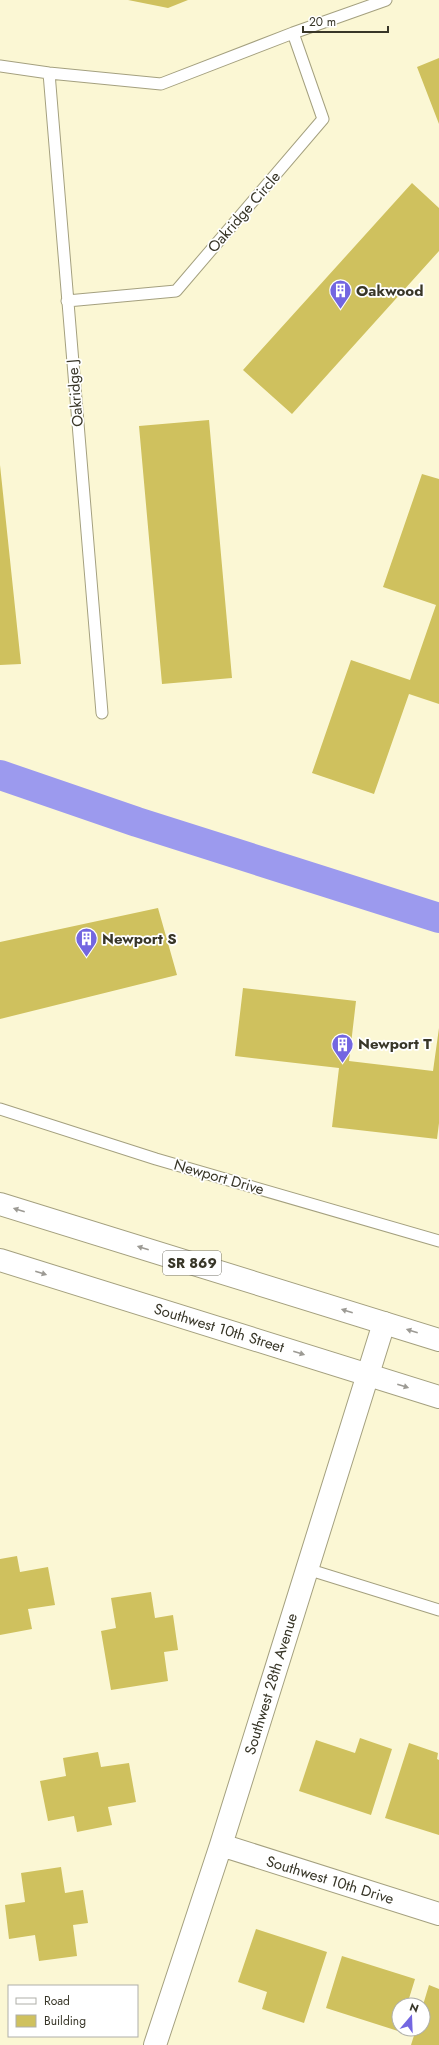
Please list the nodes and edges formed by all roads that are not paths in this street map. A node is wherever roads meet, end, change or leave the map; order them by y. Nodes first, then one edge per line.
1 (386, 0) edge
2 (293, 33) junction
3 (0, 66) edge
4 (49, 73) junction
5 (67, 301) junction
6 (102, 713) dead end
7 (0, 1109) edge
8 (0, 1204) edge
9 (439, 1241) edge
10 (0, 1260) edge
11 (384, 1323) junction
12 (439, 1340) edge
13 (367, 1374) junction
14 (439, 1397) edge
15 (307, 1569) junction
16 (439, 1610) edge
17 (221, 1845) junction
18 (439, 1914) edge
19 (155, 2045) edge

1 - 2 lane
2 - 4 lane
2 - 5 lane, Oakridge Circle
3 - 4 lane
4 - 5 lane, Oakridge J
5 - 6 lane, Oakridge J
7 - 9 lane, Newport Drive
11 -> 8 street, SR 869
10 -> 13 street, Southwest 10th Street
12 -> 11 street, SR 869
11 - 13 street, Southwest 28th Avenue
13 -> 14 street, Southwest 10th Street
13 - 15 street, Southwest 28th Avenue
15 - 16 lane
15 - 17 street, Southwest 28th Avenue
17 - 18 street, Southwest 10th Drive
17 - 19 street, Southwest 28th Avenue

